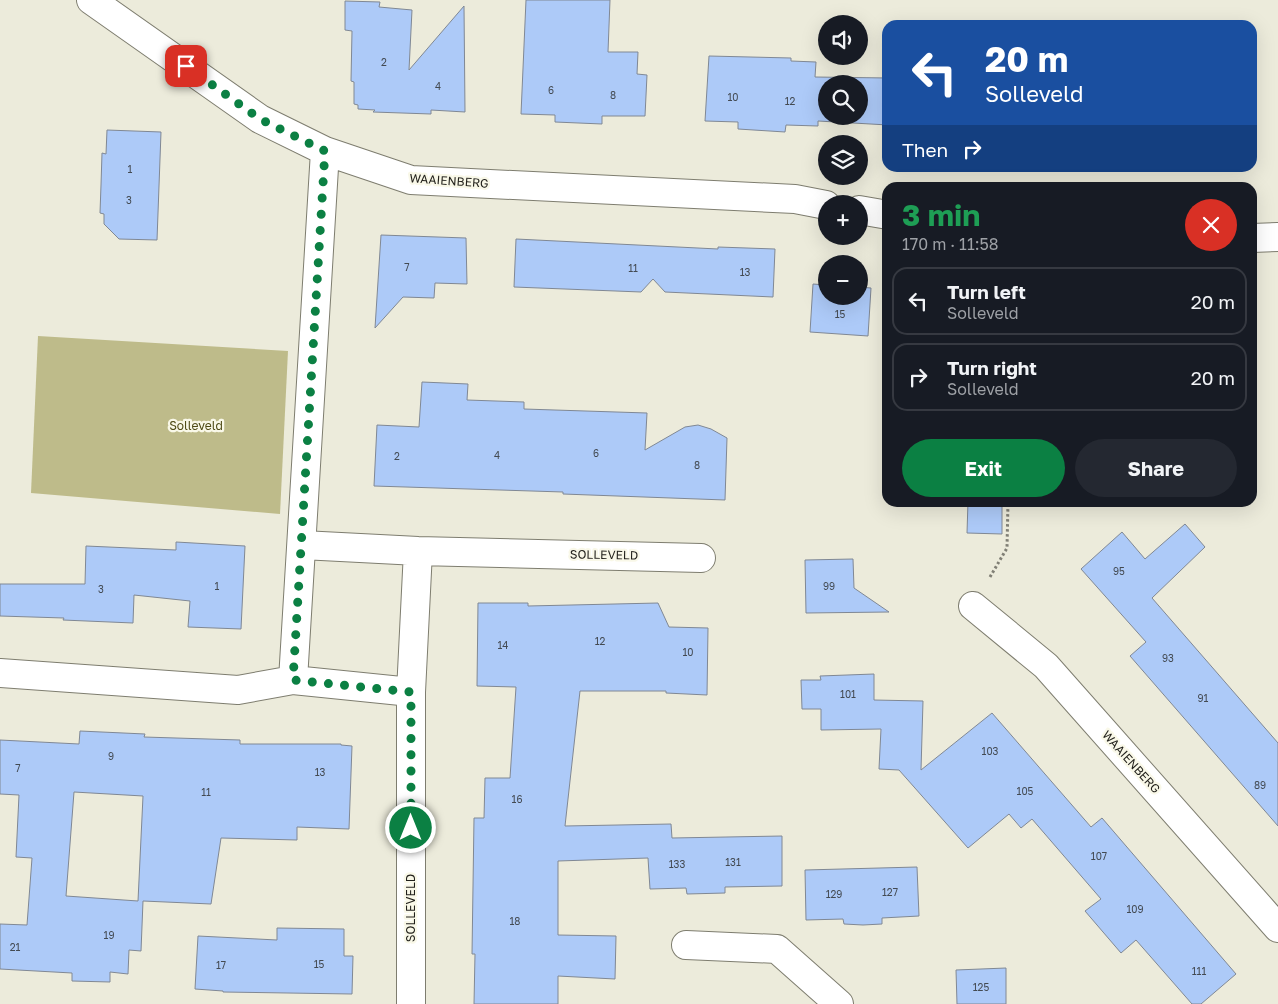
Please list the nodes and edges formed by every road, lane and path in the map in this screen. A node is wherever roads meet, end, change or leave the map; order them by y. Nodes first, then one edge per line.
1 (91, 0) edge
2 (325, 151) junction
3 (818, 203) edge
4 (868, 212) edge
5 (882, 214) edge
6 (1278, 237) edge
7 (1257, 238) edge
8 (1008, 507) edge
9 (302, 545) junction
10 (418, 551) junction
11 (701, 558) dead end
12 (974, 606) joint
13 (0, 673) edge
14 (293, 680) junction
15 (411, 692) junction
16 (1278, 928) edge
17 (686, 945) dead end
18 (410, 1004) edge
19 (839, 1004) edge

1 - 2 street, WAAIENBERG
2 - 3 street, WAAIENBERG
2 - 9 street
4 - 5 street
6 - 7 street
8 - 12 path
9 - 10 street, SOLLEVELD
9 - 14 street
10 - 11 street, SOLLEVELD
10 - 15 street, SOLLEVELD
12 - 16 street, WAAIENBERG
13 - 14 street
14 - 15 street
15 - 18 street, SOLLEVELD
17 - 19 street

